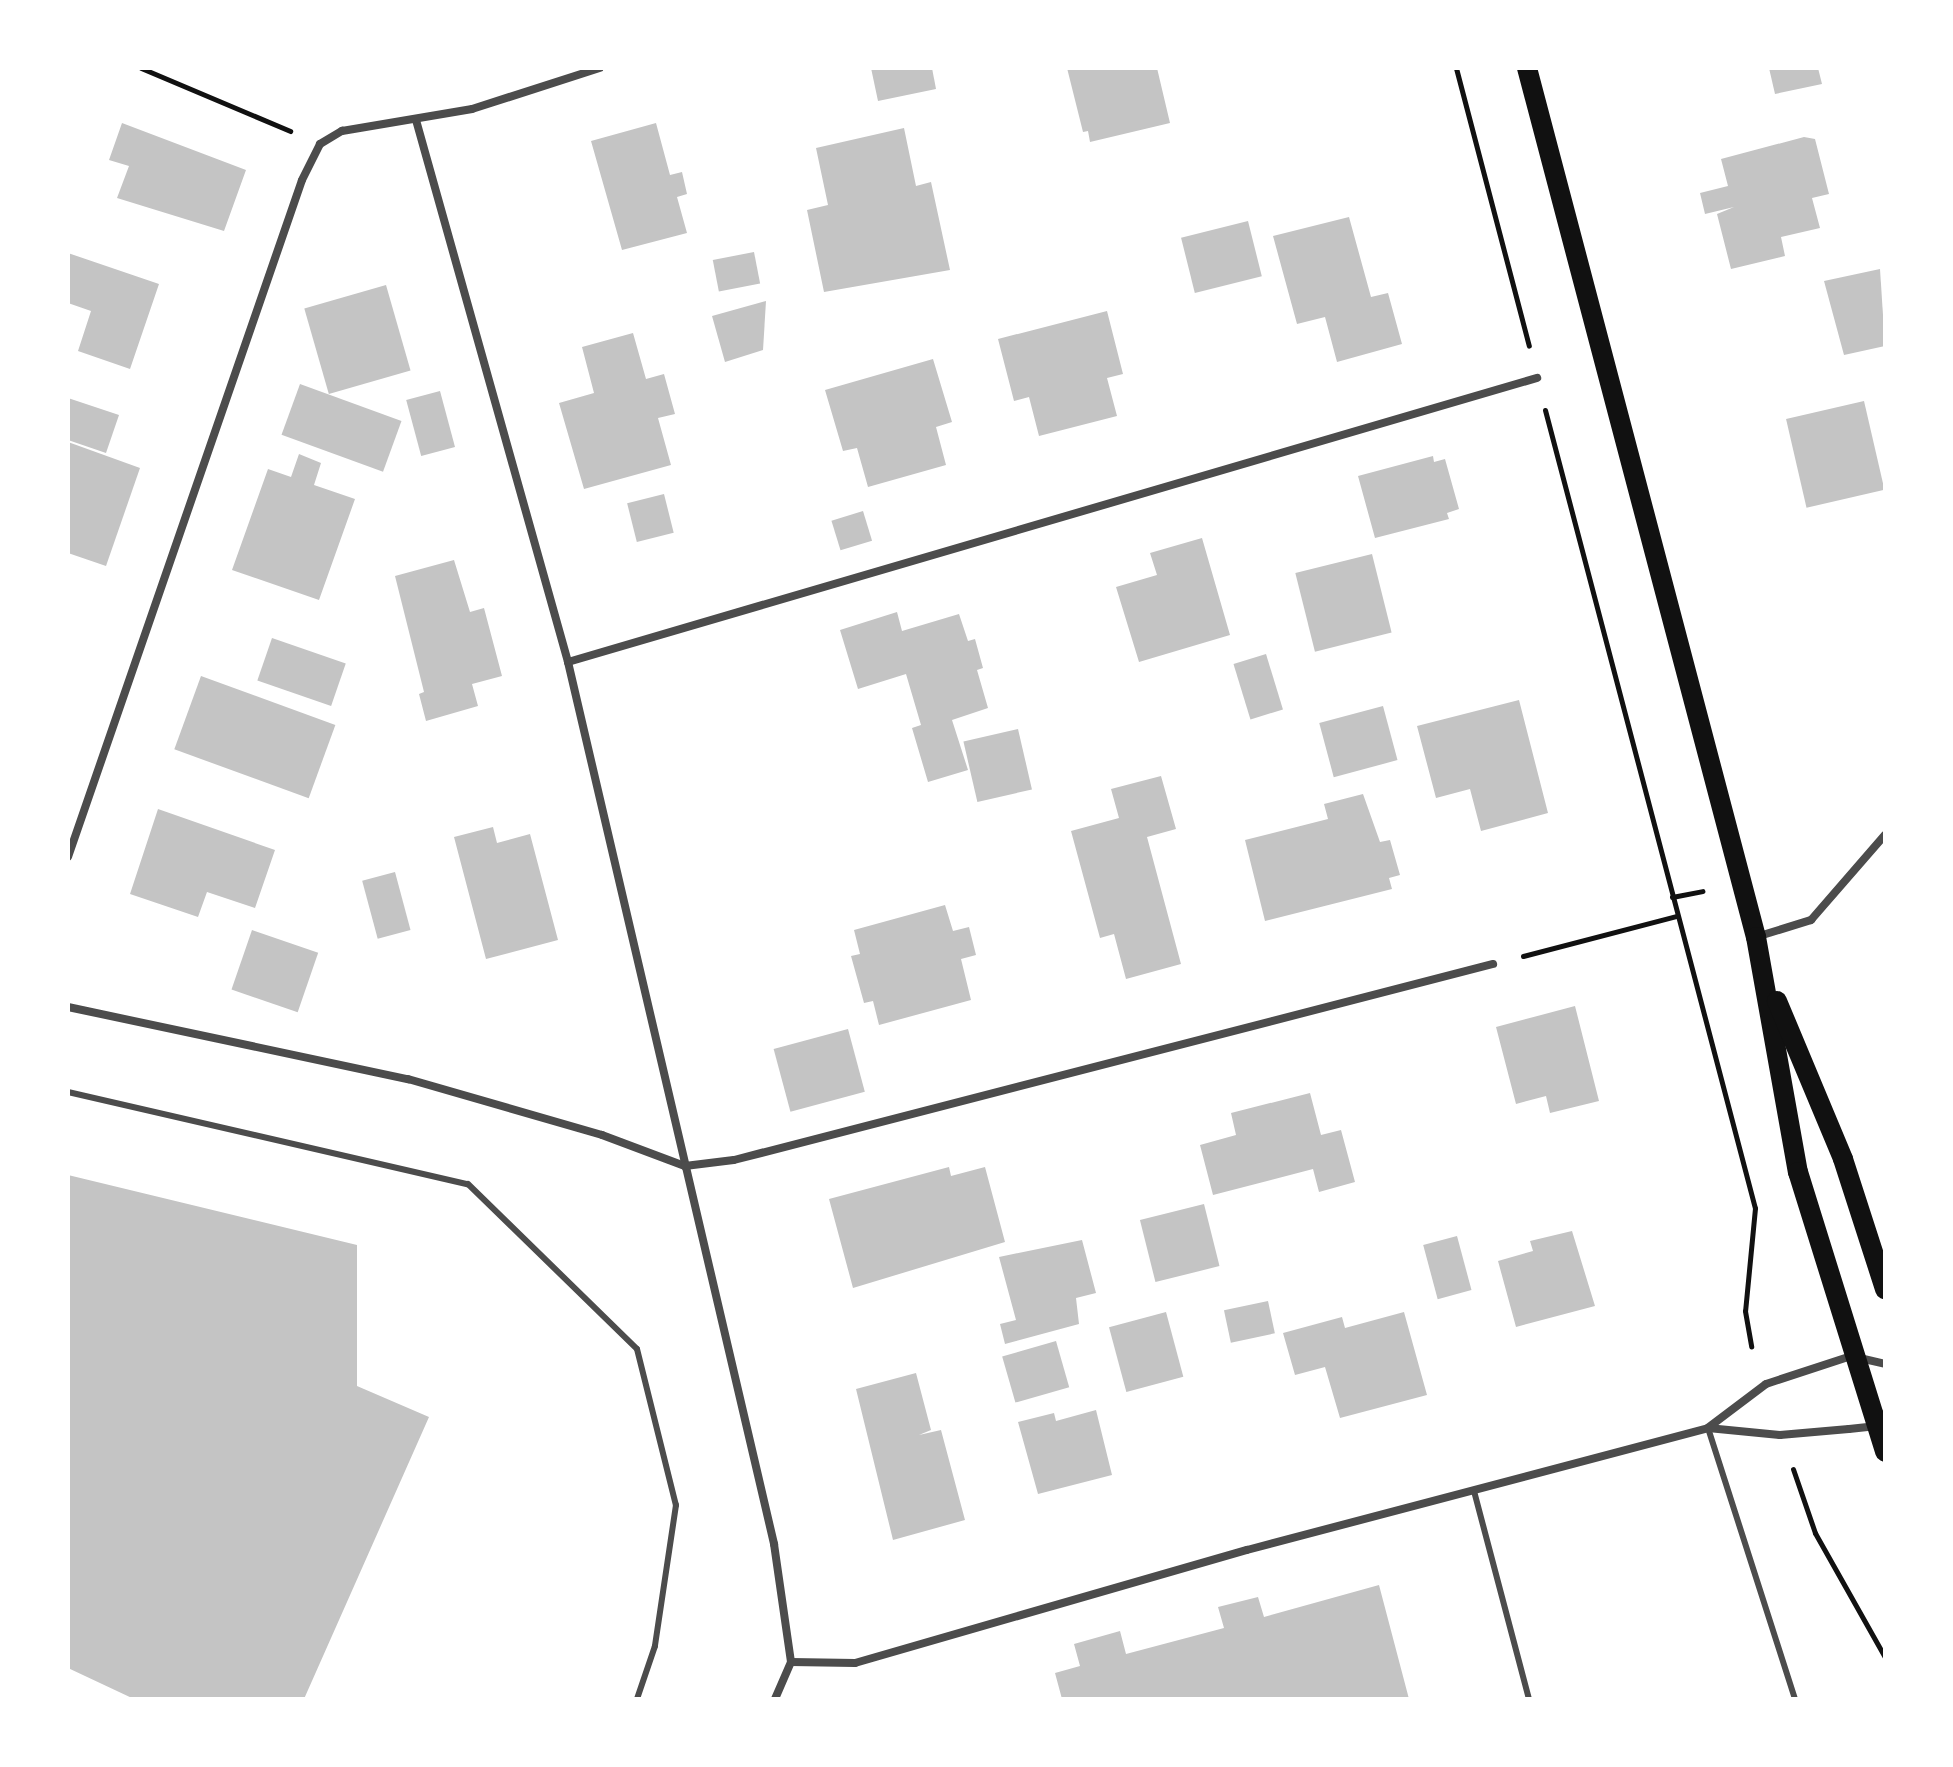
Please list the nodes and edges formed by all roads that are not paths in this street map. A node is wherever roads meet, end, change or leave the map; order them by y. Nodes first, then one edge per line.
1 (600, 68) edge
2 (1527, 68) edge
3 (416, 120) junction
4 (1537, 378) road end
5 (568, 662) junction
6 (1885, 835) edge
7 (68, 857) edge
8 (1756, 937) junction
9 (1493, 964) road end
10 (1761, 964) junction
11 (68, 1007) edge
12 (68, 1092) edge
13 (685, 1166) junction
14 (1885, 1289) edge
15 (1851, 1356) junction
16 (1885, 1364) edge
17 (1881, 1420) edge
18 (1708, 1428) junction
19 (1885, 1452) edge
20 (1474, 1491) junction
21 (791, 1662) junction
22 (637, 1699) edge
23 (775, 1699) edge
24 (1529, 1699) edge
25 (1795, 1699) edge

1 - 3 street
2 - 8 main road
3 - 5 street
3 - 7 street
4 - 5 street
5 - 13 street
6 - 8 street
8 - 10 main road
9 - 13 street
10 - 14 main road
10 - 15 main road
11 - 13 street
12 - 22 lane
13 - 21 street
15 - 16 street
15 - 17 main road
15 - 18 street
17 - 18 street
17 - 19 main road
18 - 20 street
18 - 25 lane
20 - 21 street
20 - 24 lane
21 - 23 street

